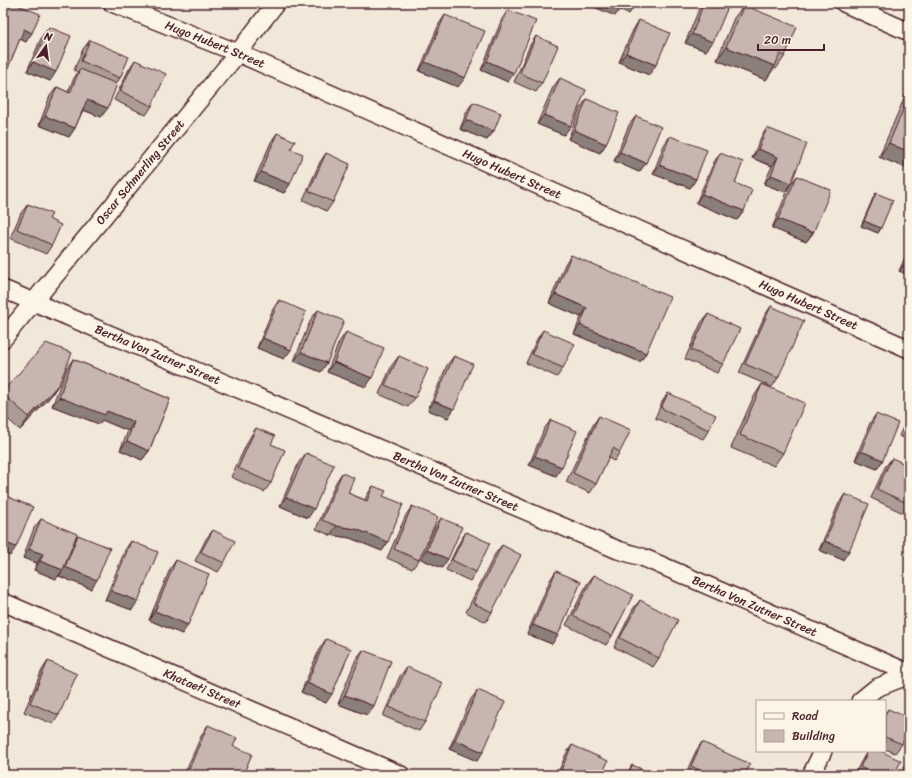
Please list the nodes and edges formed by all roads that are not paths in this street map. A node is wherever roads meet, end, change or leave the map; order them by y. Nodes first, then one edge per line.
1 (112, 3) edge
2 (276, 3) edge
3 (844, 3) edge
4 (909, 32) edge
5 (238, 53) junction
6 (3, 289) edge
7 (34, 302) junction
8 (3, 339) edge
9 (909, 349) edge
10 (3, 602) edge
11 (909, 674) edge
12 (861, 700) edge
13 (822, 752) edge
14 (401, 775) edge
15 (810, 775) edge

1 - 5 street, Hugo Hubert Street
2 - 5 street, Oscar Schmerling Street
3 - 4 street
5 - 7 street, Oscar Schmerling Street
5 - 9 street, Hugo Hubert Street
6 - 7 street, Bertha Von Zutner Street
7 - 8 street, Oscar Schmerling Street
7 - 11 street, Bertha Von Zutner Street
10 - 14 street, Khataeti Street
11 - 12 street
13 - 15 street

